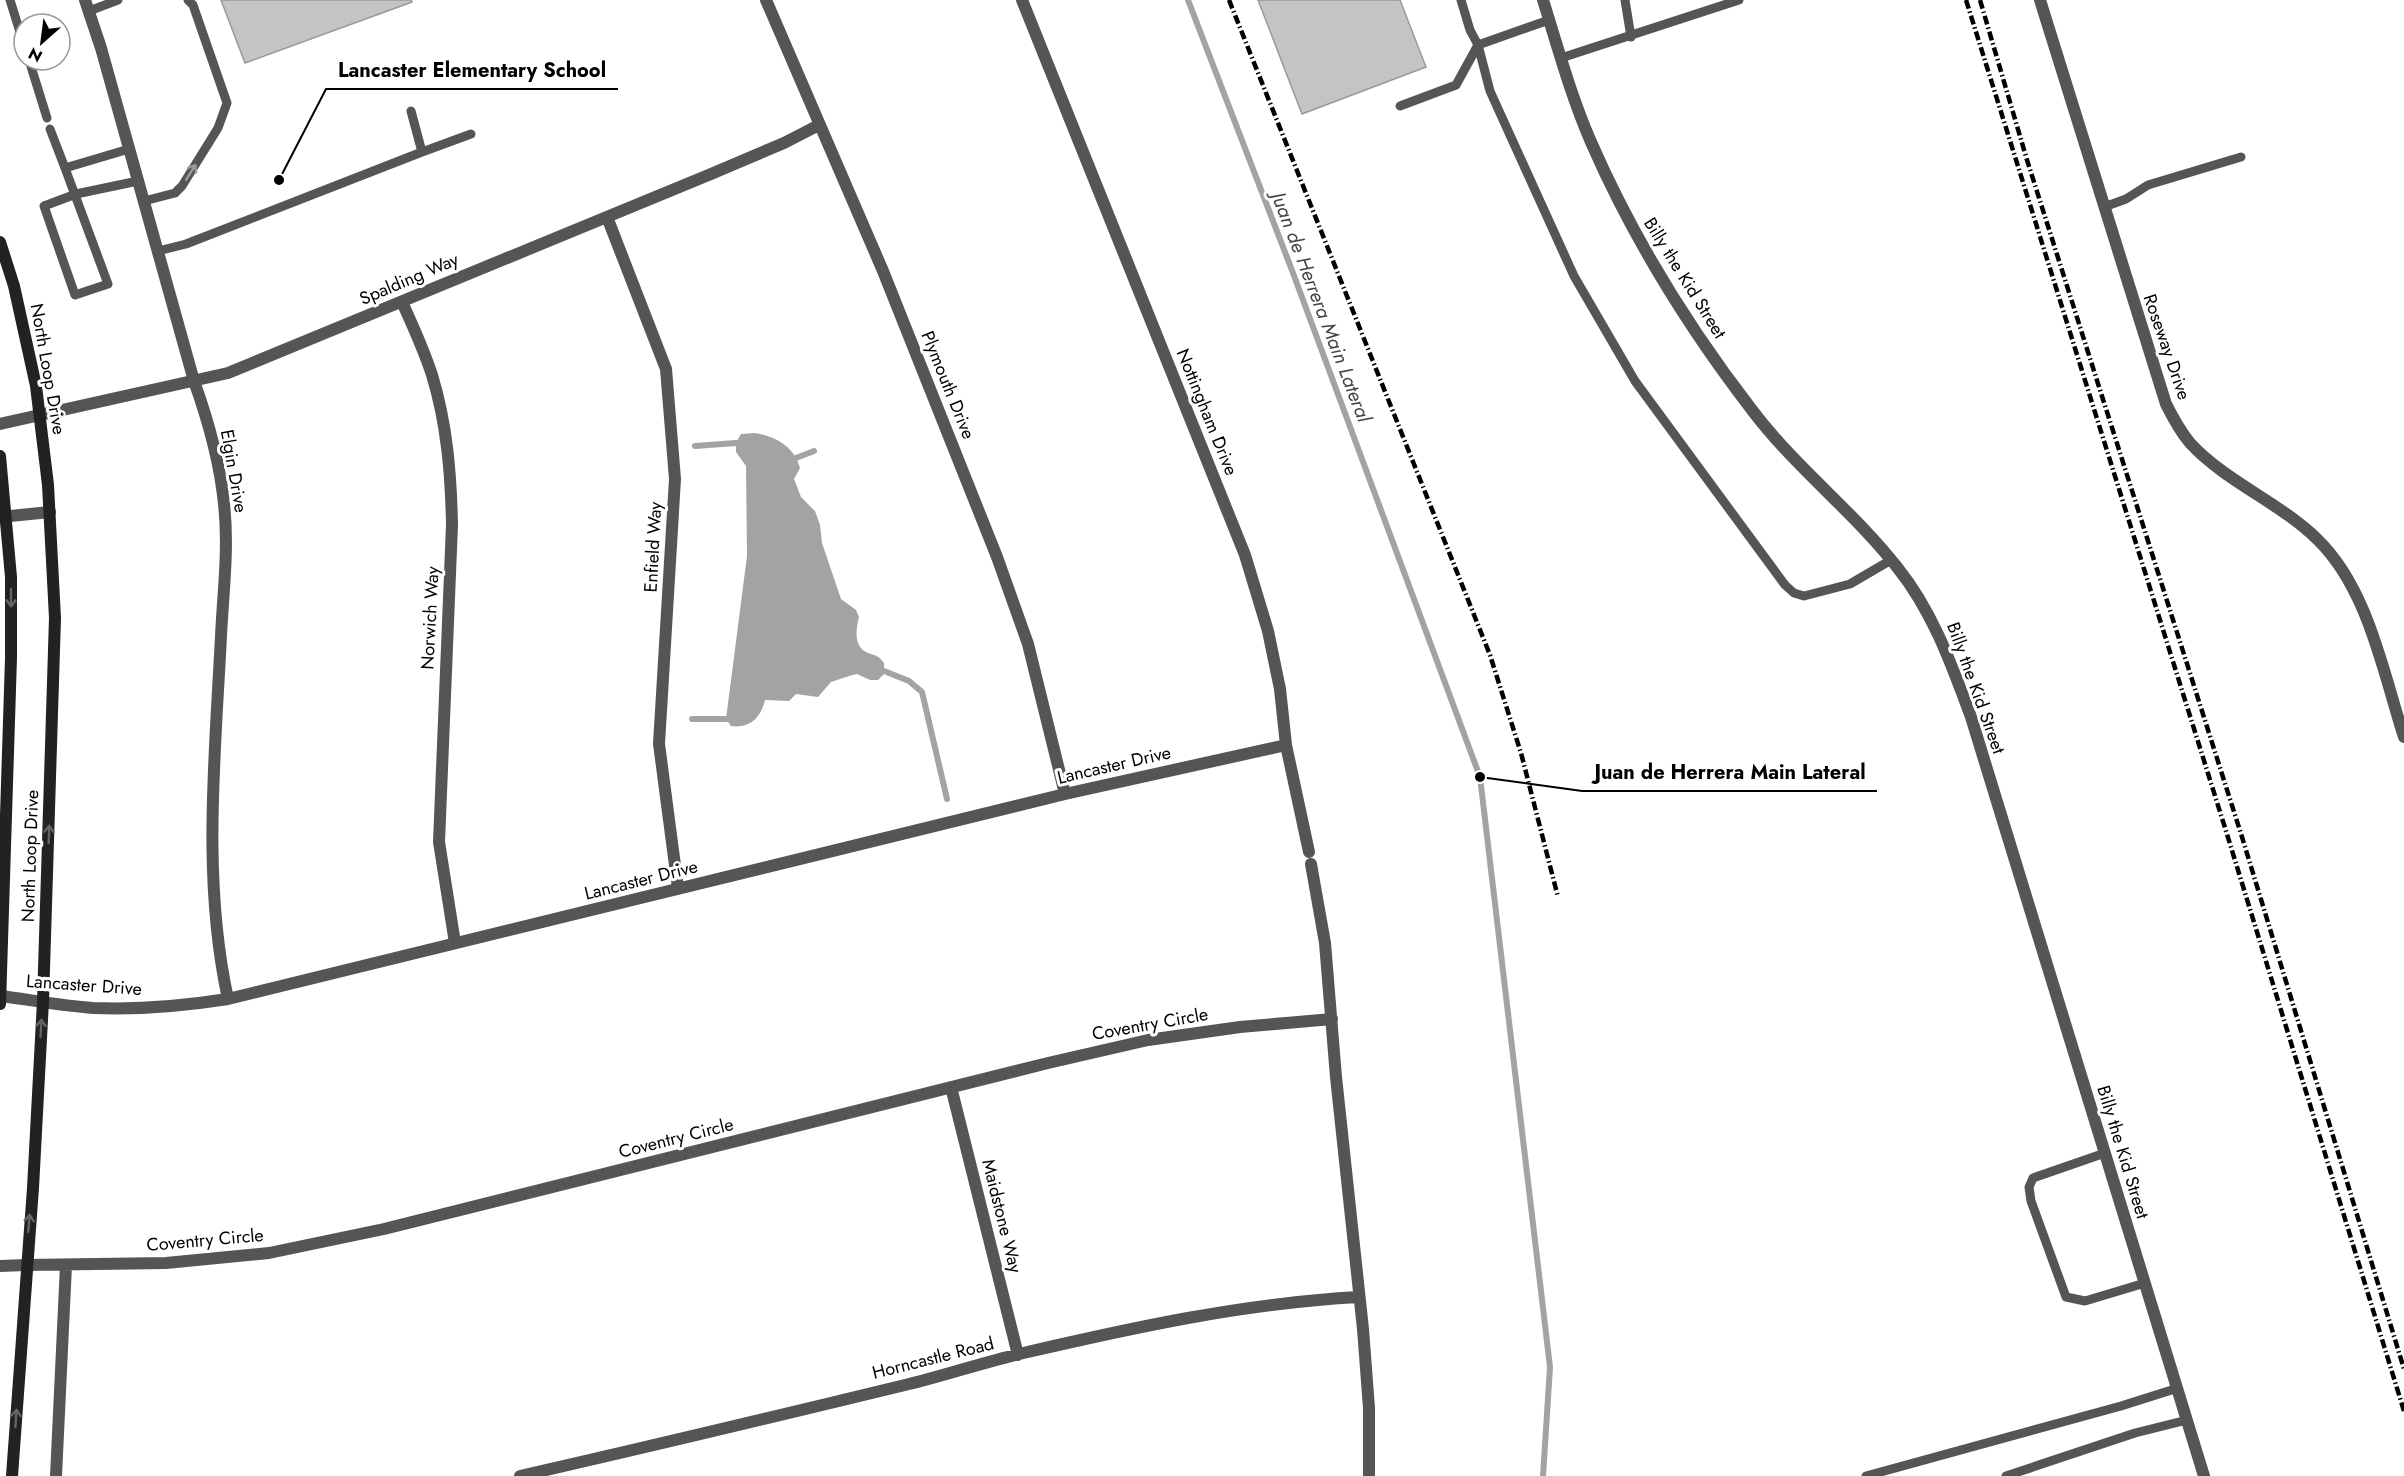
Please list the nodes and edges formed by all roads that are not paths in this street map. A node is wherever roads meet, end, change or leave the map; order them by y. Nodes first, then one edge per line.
1 (118, 0) edge
2 (188, 0) edge
3 (766, 0) edge
4 (1022, 0) edge
5 (1461, 0) edge
6 (1543, 0) edge
7 (1625, 0) edge
8 (1739, 0) edge
9 (2040, 0) edge
10 (87, 5) edge
11 (1550, 20) junction
12 (1631, 37) junction
13 (1478, 45) junction
14 (1561, 58) junction
15 (33, 72) edge
16 (1400, 106) dead end
17 (411, 111) dead end
18 (46, 118) dead end
19 (819, 125) junction
20 (50, 129) dead end
21 (471, 134) dead end
22 (129, 149) junction
23 (422, 152) junction
24 (2241, 157) dead end
25 (65, 168) junction
26 (138, 181) junction
27 (76, 194) junction
28 (144, 201) junction
29 (2104, 207) junction
30 (607, 217) junction
31 (0, 242) edge
32 (158, 251) junction
33 (402, 302) junction
34 (194, 381) junction
35 (40, 414) junction
36 (0, 424) edge
37 (0, 456) edge
38 (50, 512) junction
39 (3, 516) edge
40 (1891, 560) junction
41 (2404, 737) edge
42 (1286, 745) junction
43 (1065, 794) junction
44 (678, 888) junction
45 (455, 943) junction
46 (1, 996) edge
47 (228, 999) junction
48 (43, 1001) junction
49 (0, 1004) edge
50 (1332, 1019) junction
51 (951, 1087) junction
52 (2105, 1153) junction
53 (26, 1265) junction
54 (66, 1265) junction
55 (0, 1266) edge
56 (2145, 1283) junction
57 (1359, 1297) junction
58 (1018, 1354) junction
59 (2178, 1388) junction
60 (2187, 1420) junction
61 (12, 1476) edge
62 (56, 1476) edge
63 (520, 1476) edge
64 (1369, 1476) edge
65 (1866, 1476) edge
66 (2006, 1476) edge
67 (2205, 1476) edge

1 - 10 lane
28 -> 2 lane
3 - 19 street, Plymouth Drive
4 - 42 street, Nottingham Drive
5 - 13 lane
6 - 11 street, Billy the Kid Street
7 - 12 lane
8 - 12 lane
9 - 29 street, Roseway Drive
10 - 22 street, Elgin Drive
11 - 13 lane
11 - 14 street, Billy the Kid Street
12 - 14 lane
13 - 16 lane
13 - 40 lane
14 - 40 street, Billy the Kid Street
15 - 18 lane
17 - 23 lane
19 - 30 street, Spalding Way
19 - 43 street, Plymouth Drive
20 - 25 lane
21 - 23 lane
22 - 25 lane
22 - 26 street, Elgin Drive
23 - 32 lane
24 - 29 lane
25 - 27 lane
26 - 27 lane
26 - 28 street, Elgin Drive
27 - 27 lane
28 - 32 street, Elgin Drive
29 - 41 street, Roseway Drive
30 - 33 street, Spalding Way
30 - 44 street, Enfield Way
31 - 35 main road, North Loop Drive
32 - 34 street, Elgin Drive
33 - 34 street, Spalding Way
33 - 45 street, Norwich Way
34 - 35 street, Spalding Way
34 - 47 street, Elgin Drive
35 - 36 street, Spalding Way
35 - 38 main road, North Loop Drive
37 - 39 main road, North Loop Drive
38 - 39 street
48 -> 38 main road, North Loop Drive
39 -> 46 main road, North Loop Drive
40 - 52 street, Billy the Kid Street
42 - 43 street, Lancaster Drive
42 - 50 street, Nottingham Drive
43 - 44 street, Lancaster Drive
44 - 45 street, Lancaster Drive
45 - 47 street, Lancaster Drive
46 - 48 street, Lancaster Drive
46 - 49 main road, North Loop Drive
47 - 48 street, Lancaster Drive
53 -> 48 main road, North Loop Drive
50 - 51 street, Coventry Circle
50 - 57 street
51 - 54 street, Coventry Circle
51 - 58 street, Maidstone Way
52 - 56 street, Billy the Kid Street
52 - 56 lane
53 - 54 street, Coventry Circle
53 - 55 street, Coventry Circle
61 -> 53 main road, North Loop Drive
54 - 62 street
56 - 59 street, Billy the Kid Street
57 - 58 street, Horncastle Road
57 - 64 street
58 - 63 street, Horncastle Road
59 - 60 street, Billy the Kid Street
59 - 65 lane
60 - 66 lane
60 - 67 street, Billy the Kid Street

